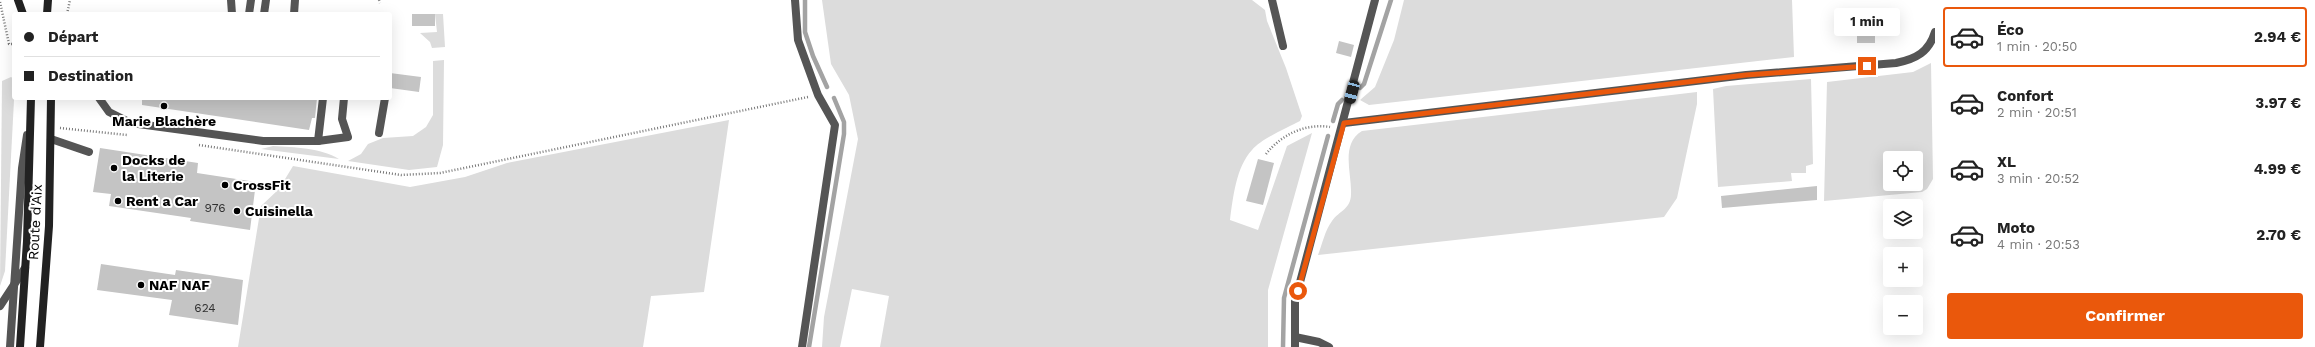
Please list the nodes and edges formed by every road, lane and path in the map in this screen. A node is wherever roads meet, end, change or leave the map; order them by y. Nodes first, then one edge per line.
1 (18, 0) edge
2 (48, 0) edge
3 (70, 0) edge
4 (231, 0) edge
5 (251, 0) edge
6 (266, 0) edge
7 (295, 0) edge
8 (795, 0) edge
9 (1272, 0) edge
10 (1375, 0) edge
11 (0, 2) edge
12 (22, 12) edge
13 (47, 12) edge
14 (67, 12) edge
15 (232, 12) edge
16 (249, 12) edge
17 (264, 12) edge
18 (294, 12) edge
19 (1935, 32) edge
20 (12, 44) edge
21 (1283, 46) dead end
22 (818, 95) junction
23 (31, 100) edge
24 (51, 100) edge
25 (100, 100) edge
26 (323, 100) edge
27 (344, 100) edge
28 (385, 100) edge
29 (31, 111) junction
30 (1343, 126) junction
31 (52, 127) junction
32 (379, 133) dead end
33 (134, 136) dead end
34 (52, 139) junction
35 (318, 141) junction
36 (195, 145) dead end
37 (89, 152) dead end
38 (1266, 154) dead end
39 (25, 268) junction
40 (14, 285) junction
41 (0, 306) edge
42 (1295, 337) junction
43 (10, 347) edge
44 (20, 347) edge
45 (40, 347) edge
46 (802, 347) edge
47 (1295, 347) edge
48 (1329, 347) edge

1 - 12 main road
2 - 13 main road
3 - 14 path
4 - 15 street
5 - 16 street
6 - 17 street
7 - 18 street
8 - 22 street
9 - 21 street
10 - 30 street
11 - 20 path
19 - 30 street
22 - 36 path
22 - 46 street
23 - 29 main road, Route d'Aix
24 - 31 main road, Route d'Aix
25 - 35 street
26 - 35 street
27 - 35 street
28 - 32 street
29 - 39 main road, Route d'Aix
29 - 40 street
30 - 38 path
30 - 42 street
31 - 33 path
31 - 34 main road, Route d'Aix
34 - 37 street
34 - 45 main road, Route d'Aix
39 - 40 street
39 - 44 main road, Route d'Aix
40 - 41 street
40 - 43 street
42 - 47 street
42 - 48 street

